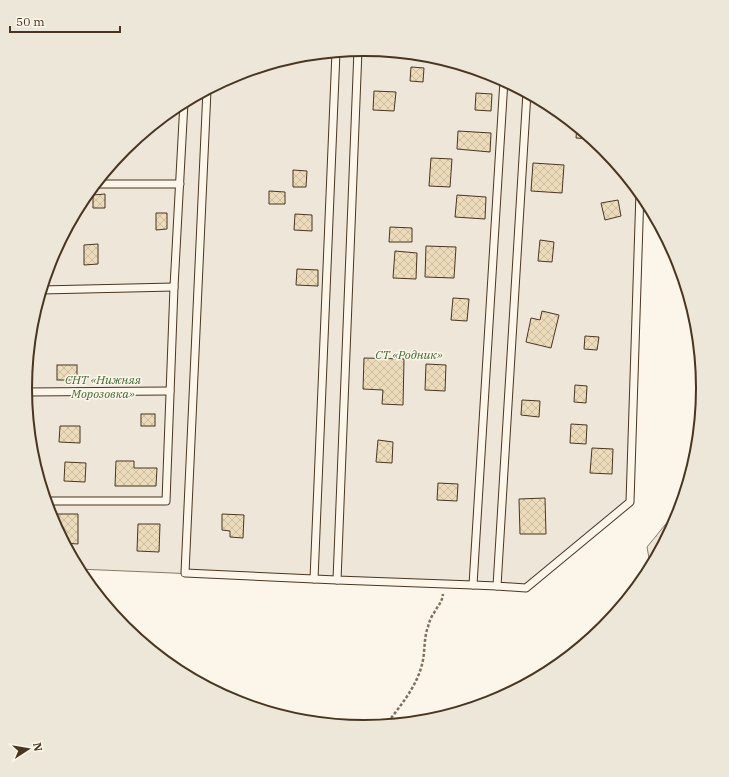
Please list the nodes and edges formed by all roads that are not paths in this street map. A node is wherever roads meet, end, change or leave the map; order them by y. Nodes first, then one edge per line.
1 (358, 56) edge
2 (336, 58) edge
3 (504, 86) edge
4 (206, 97) edge
5 (527, 98) edge
6 (184, 110) edge
7 (103, 184) edge
8 (180, 184) junction
9 (640, 202) edge
10 (174, 287) junction
11 (47, 290) edge
12 (170, 391) junction
13 (32, 392) edge
14 (52, 501) edge
15 (314, 579) junction
16 (337, 580) junction
17 (473, 586) junction
18 (497, 586) junction

1 - 16 lane
2 - 15 lane
3 - 17 lane
4 - 15 lane
5 - 18 lane
6 - 8 lane
7 - 8 lane
8 - 10 lane
9 - 18 lane
10 - 11 lane
10 - 12 lane
12 - 13 lane
12 - 14 lane
15 - 16 lane
16 - 17 lane
17 - 18 lane

